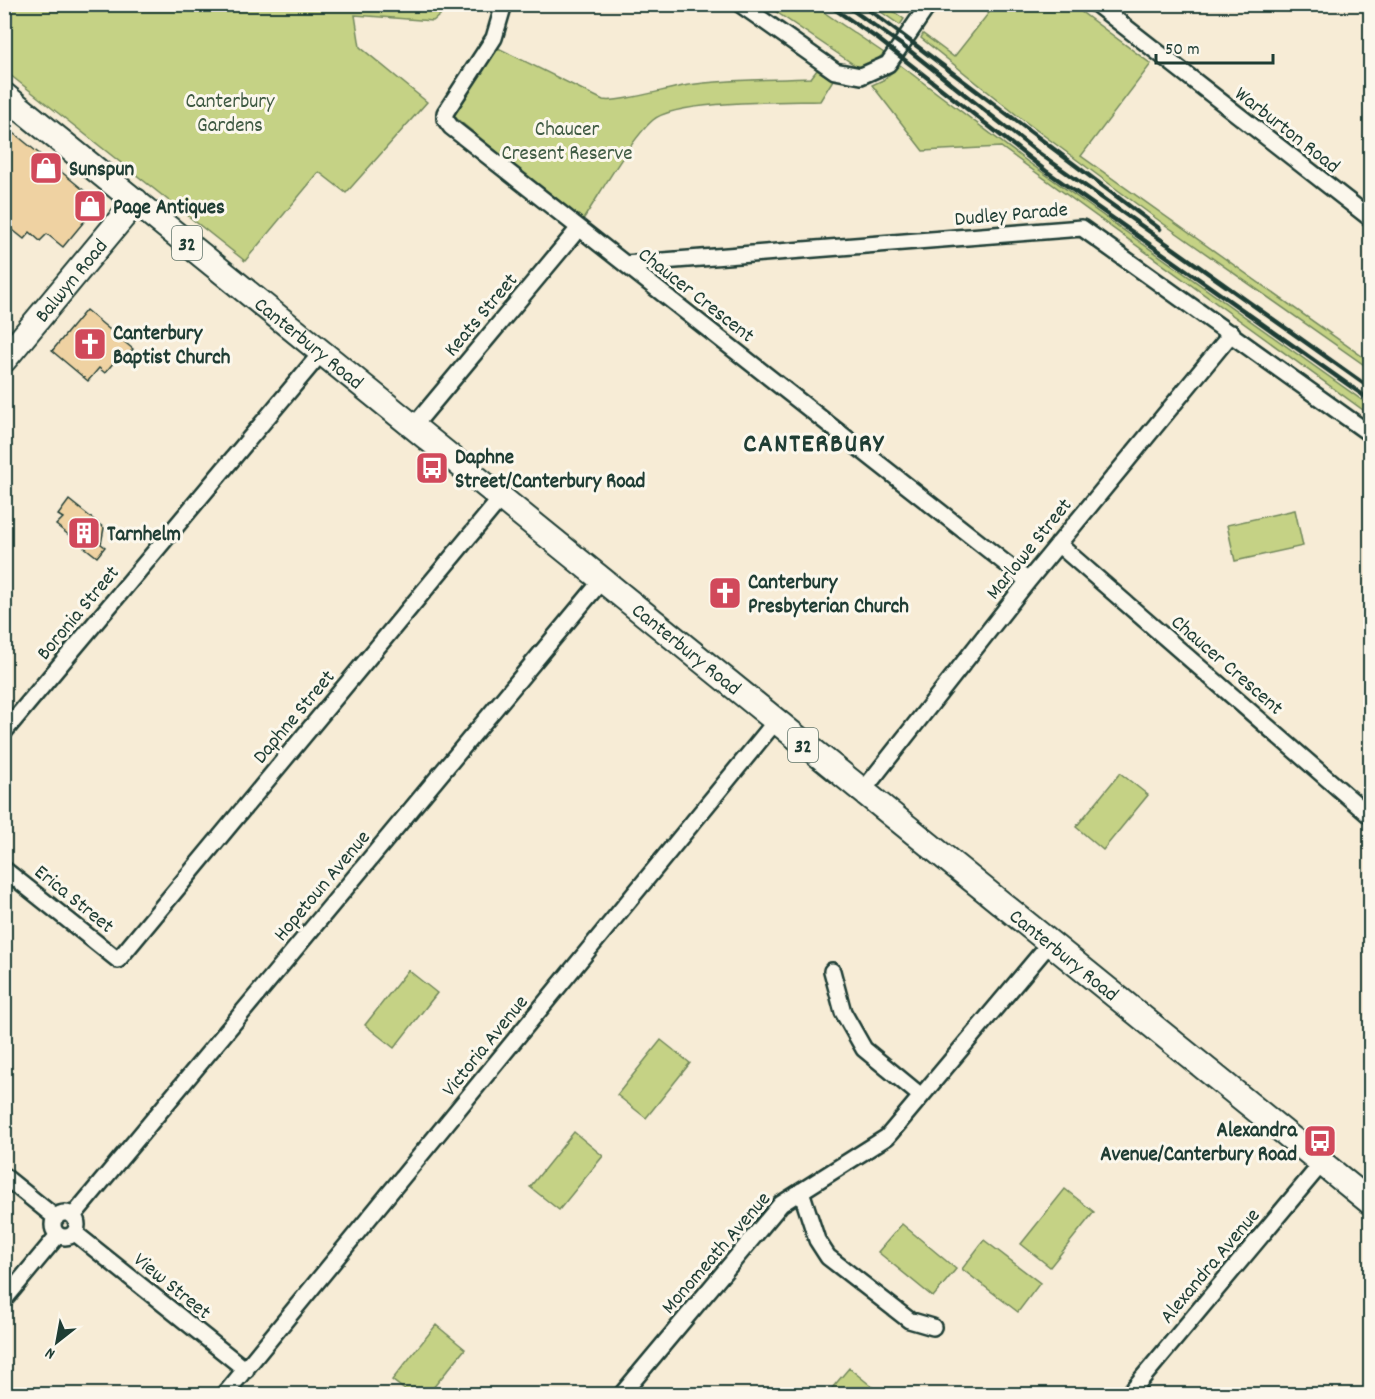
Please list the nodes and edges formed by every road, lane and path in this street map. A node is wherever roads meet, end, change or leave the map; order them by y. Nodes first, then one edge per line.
1 (504, 4) edge
2 (741, 4) edge
3 (929, 4) edge
4 (1096, 4) edge
5 (4, 94) edge
6 (136, 201) junction
7 (1371, 218) edge
8 (579, 228) junction
9 (625, 264) junction
10 (1232, 333) junction
11 (321, 353) junction
12 (4, 360) edge
13 (413, 427) junction
14 (1371, 434) edge
15 (501, 498) junction
16 (1058, 544) junction
17 (602, 580) junction
18 (1028, 581) junction
19 (775, 722) junction
20 (4, 732) edge
21 (861, 792) junction
22 (1371, 816) edge
23 (4, 869) edge
24 (1049, 944) junction
25 (118, 960) joint
26 (832, 971) dead end
27 (921, 1096) junction
28 (1322, 1163) junction
29 (4, 1176) edge
30 (801, 1191) junction
31 (1371, 1202) edge
32 (73, 1216) junction
33 (56, 1218) junction
34 (75, 1233) junction
35 (58, 1235) junction
36 (4, 1300) edge
37 (933, 1327) dead end
38 (246, 1370) junction
39 (225, 1395) edge
40 (622, 1395) edge
41 (1130, 1395) edge

1 - 8 street, Chaucer Crescent
2 - 3 street
4 - 7 street, Warburton Road
5 - 6 main road, Canterbury Road / 32
6 - 11 main road, Canterbury Road / 32
6 - 12 main road, Balwyn Road
8 - 9 street, Chaucer Crescent
8 - 13 street, Keats Street
9 - 10 street, Dudley Parade
9 - 18 street, Chaucer Crescent
10 - 14 street, Dudley Parade
10 - 16 street, Marlowe Street
11 - 13 main road, Canterbury Road / 32
11 - 20 street, Boronia Street
13 - 15 main road, Canterbury Road / 32
15 - 17 main road, Canterbury Road / 32
15 - 25 street, Daphne Street
16 - 18 street, Marlowe Street
16 - 22 street, Chaucer Crescent
17 - 19 main road, Canterbury Road / 32
17 - 32 street, Hopetoun Avenue
18 - 21 street, Marlowe Street
19 - 21 main road, Canterbury Road / 32
19 - 38 street, Victoria Avenue
21 - 24 main road, Canterbury Road / 32
23 - 25 street, Erica Street
24 - 27 street, Monomeath Avenue
24 - 28 main road, Canterbury Road / 32
26 - 27 street
27 - 30 street, Monomeath Avenue
28 - 31 main road, Canterbury Road / 32
28 - 41 street, Alexandra Avenue
29 - 33 street
30 - 37 street
30 - 40 street, Monomeath Avenue
32 - 33 street
32 - 34 street
33 - 35 street
34 - 35 street
34 - 38 street, View Street
35 - 36 street
38 - 39 street, Victoria Avenue

